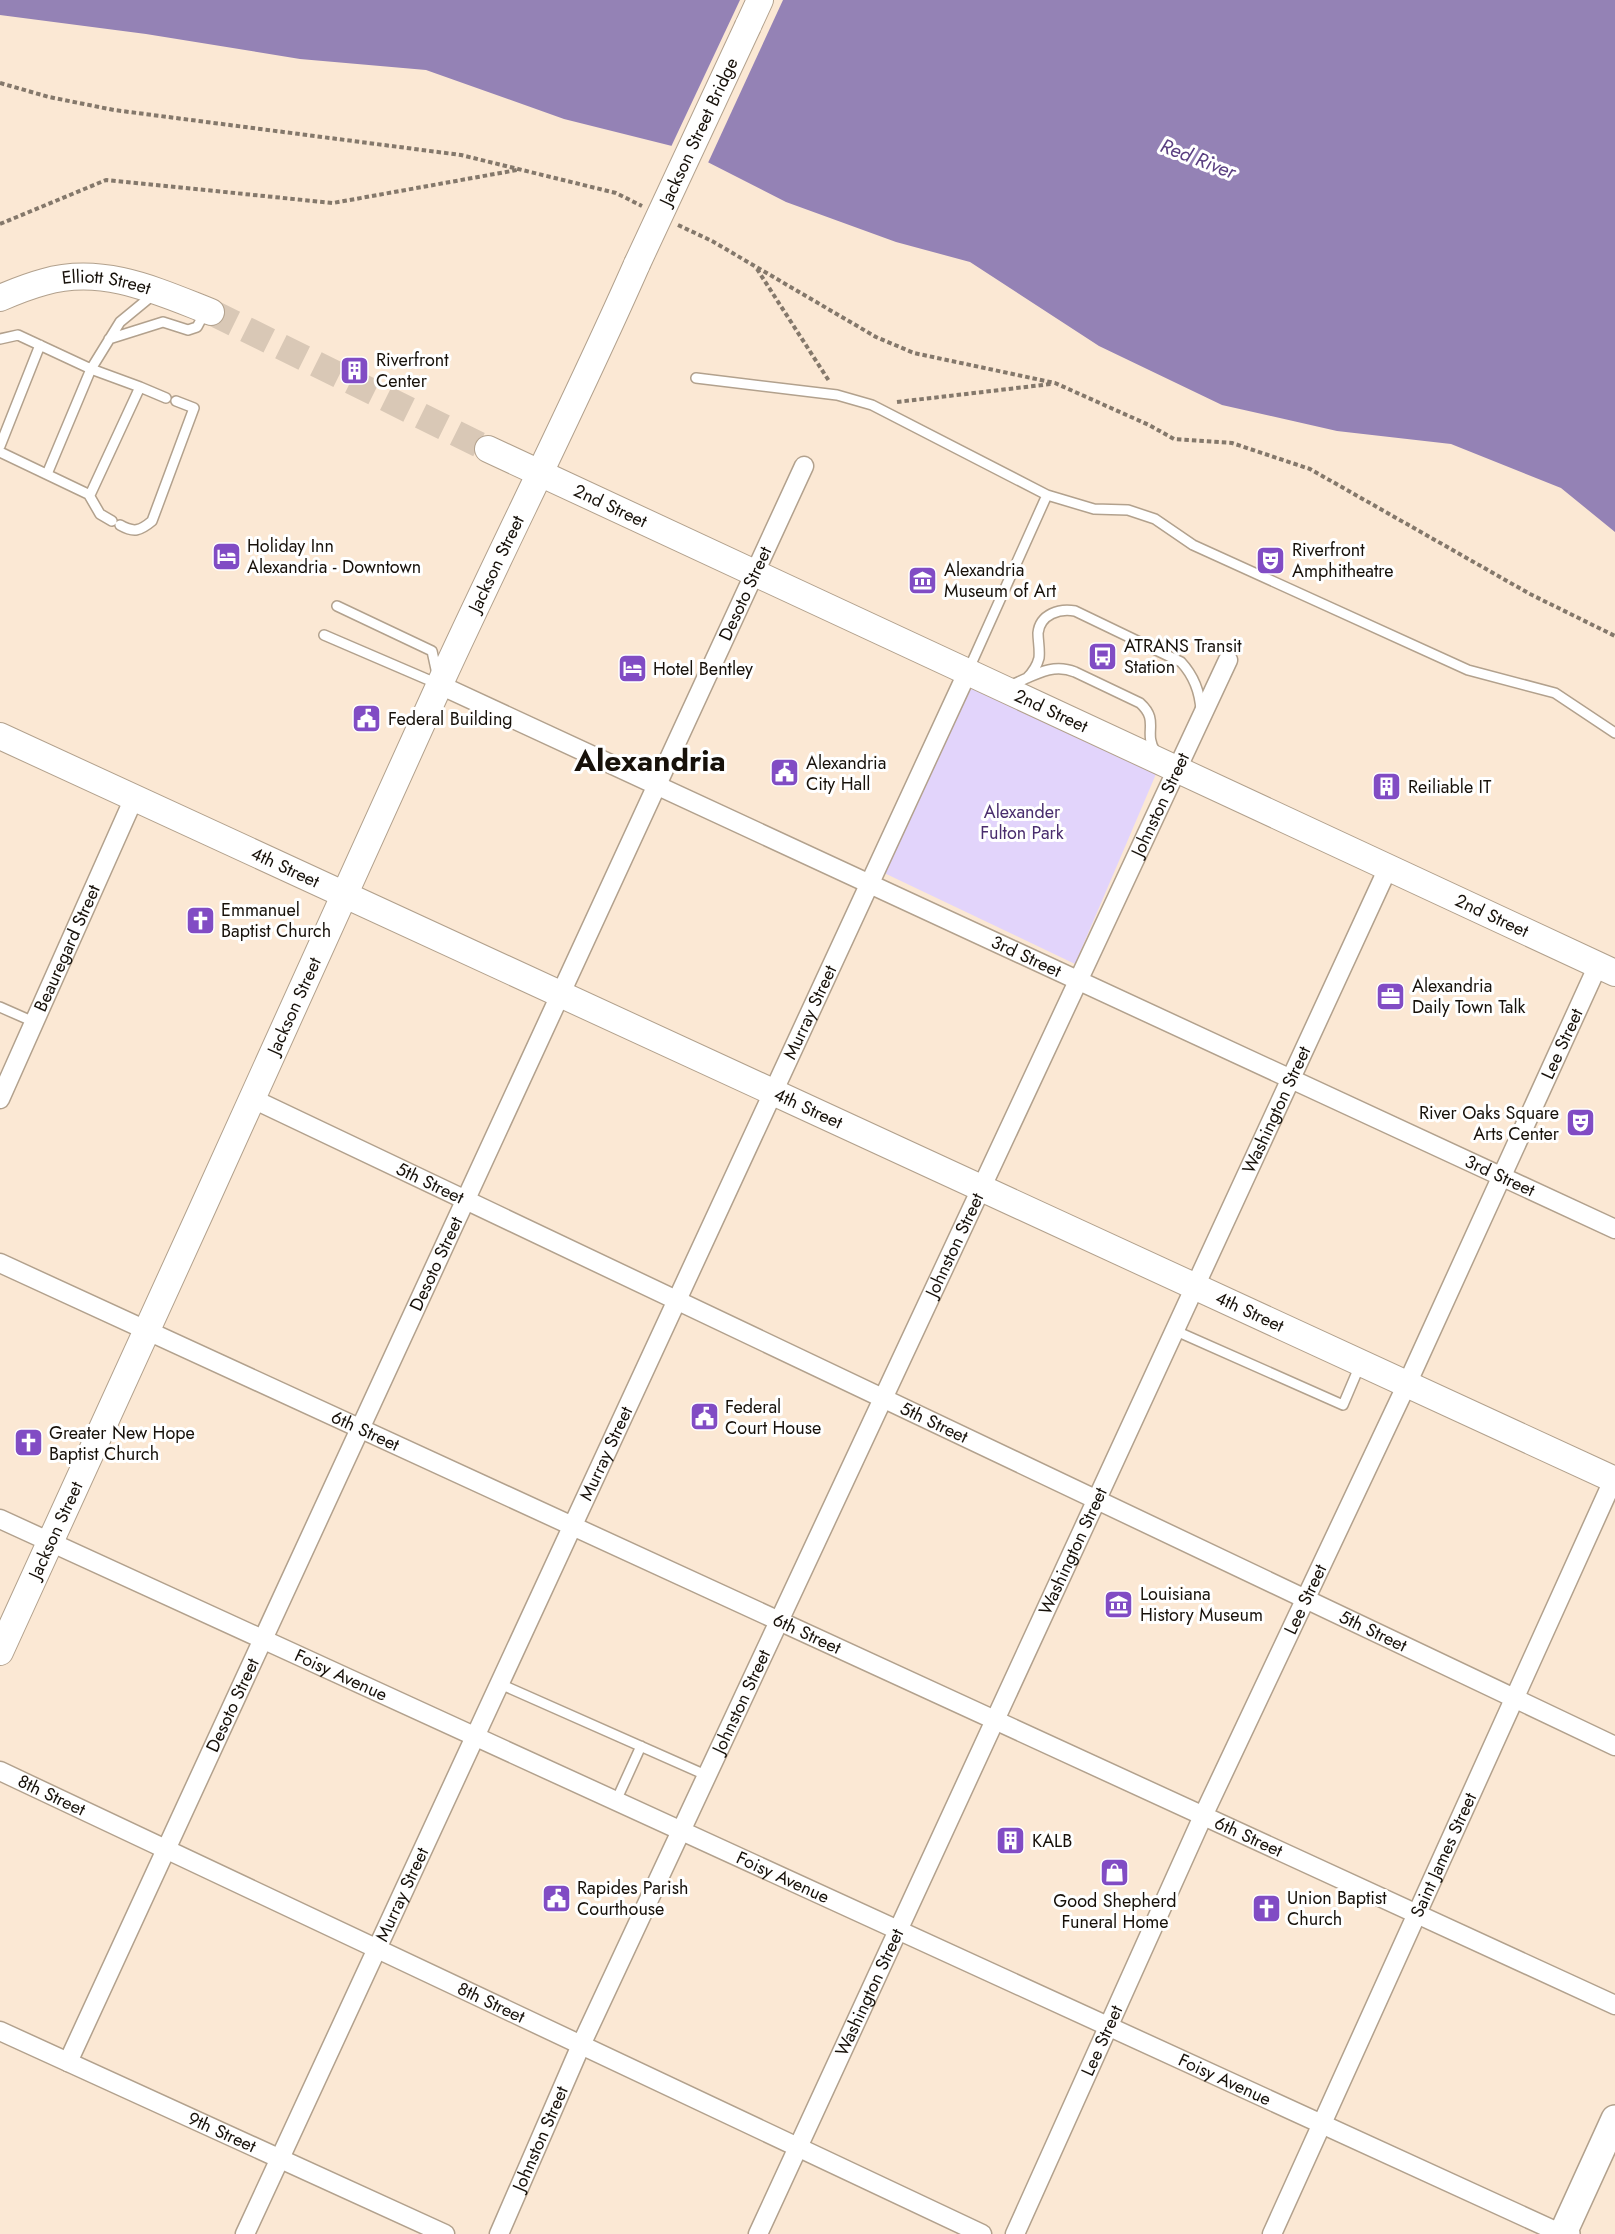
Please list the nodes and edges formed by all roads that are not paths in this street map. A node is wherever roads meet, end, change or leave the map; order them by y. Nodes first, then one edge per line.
1 (760, 0) edge
2 (637, 264) joint
3 (158, 291) junction
4 (0, 298) edge
5 (208, 311) joint
6 (0, 339) edge
7 (109, 339) junction
8 (40, 345) junction
9 (91, 369) junction
10 (696, 378) dead end
11 (140, 387) junction
12 (0, 446) edge
13 (488, 449) tunnel mouth
14 (0, 452) edge
15 (804, 466) dead end
16 (47, 474) junction
17 (539, 474) junction
18 (89, 495) junction
19 (1047, 495) junction
20 (755, 574) junction
21 (338, 606) dead end
22 (324, 635) dead end
23 (1228, 660) dead end
24 (967, 673) junction
25 (1027, 678) junction
26 (440, 685) junction
27 (1002, 689) junction
28 (1201, 718) junction
29 (1615, 734) edge
30 (0, 736) edge
31 (1177, 770) junction
32 (657, 786) junction
33 (134, 798) junction
34 (1388, 868) junction
35 (870, 884) junction
36 (346, 895) junction
37 (1607, 969) edge
38 (1079, 981) junction
39 (561, 994) junction
40 (0, 1006) edge
41 (34, 1022) junction
42 (5, 1074) edge
43 (1291, 1079) junction
44 (773, 1092) junction
45 (253, 1099) junction
46 (0, 1100) edge
47 (1502, 1176) junction
48 (982, 1188) junction
49 (466, 1200) junction
50 (1615, 1229) edge
51 (0, 1263) edge
52 (1195, 1287) junction
53 (677, 1300) junction
54 (147, 1330) junction
55 (1176, 1331) junction
56 (1361, 1364) junction
57 (1407, 1384) junction
58 (884, 1399) junction
59 (360, 1428) junction
60 (1615, 1479) edge
61 (1097, 1500) junction
62 (0, 1520) edge
63 (573, 1526) junction
64 (50, 1542) junction
65 (1305, 1599) junction
66 (780, 1621) junction
67 (262, 1639) junction
68 (0, 1652) edge
69 (500, 1684) junction
70 (1514, 1698) junction
71 (995, 1720) junction
72 (475, 1736) junction
73 (641, 1746) junction
74 (1615, 1746) edge
75 (0, 1771) edge
76 (708, 1776) junction
77 (616, 1801) junction
78 (1203, 1816) junction
79 (682, 1831) junction
80 (166, 1849) junction
81 (1417, 1914) junction
82 (898, 1929) junction
83 (377, 1949) junction
84 (1615, 2005) edge
85 (1107, 2025) junction
86 (0, 2031) edge
87 (581, 2045) junction
88 (68, 2062) junction
89 (1615, 2119) edge
90 (1322, 2123) junction
91 (798, 2147) junction
92 (280, 2159) junction
93 (246, 2234) edge
94 (445, 2234) edge
95 (499, 2234) edge
96 (758, 2234) edge
97 (982, 2234) edge
98 (1015, 2234) edge
99 (1272, 2234) edge
100 (1564, 2234) edge

1 - 2 main road, Jackson Street Bridge, bridge
2 - 17 main road, Jackson Street
3 - 4 main road, Elliott Street
3 - 5 main road, Elliott Street
3 - 7 lane
5 - 7 lane
6 - 8 lane
7 - 9 lane
8 - 9 lane
8 - 12 lane
9 - 11 lane
9 - 16 lane
10 - 19 lane
11 - 18 lane
11 - 18 lane
13 - 17 main road, 2nd Street
14 - 16 lane
15 - 20 street, Desoto Street
16 - 18 lane
17 - 20 main road, 2nd Street
17 - 26 main road, Jackson Street
19 - 24 lane
19 - 29 lane
20 - 24 main road, 2nd Street
20 - 32 street, Desoto Street
21 - 26 lane
22 - 26 lane
23 - 28 street, Johnston Street
24 - 27 main road, 2nd Street
24 - 35 street, Murray Street
25 - 27 lane
25 - 28 lane
25 - 31 lane
26 - 32 street, 3rd Street
26 - 36 main road, Jackson Street
27 - 31 main road, 2nd Street
28 - 31 street, Johnston Street
30 - 33 main road, 4th Street
31 - 34 main road, 2nd Street
31 - 38 street, Johnston Street
32 - 35 street, 3rd Street
32 - 39 street, Desoto Street
33 - 36 main road, 4th Street
33 - 41 street, Beauregard Street
34 - 37 main road, 2nd Street
34 - 43 street, Washington Street
35 - 38 street, 3rd Street
35 - 44 street, Murray Street
36 - 39 main road, 4th Street
36 - 45 main road, Jackson Street
37 - 47 street, Lee Street
38 - 43 street, 3rd Street
38 - 48 street, Johnston Street
39 - 44 main road, 4th Street
39 - 49 street, Desoto Street
40 - 41 lane
41 - 42 street, Beauregard Street
42 - 46 street, Beauregard Street
43 - 47 street, 3rd Street
43 - 52 street, Washington Street
44 - 48 main road, 4th Street
44 - 53 street, Murray Street
45 - 49 street, 5th Street
45 - 54 main road, Jackson Street
47 - 50 street, 3rd Street
47 - 57 street, Lee Street
48 - 52 main road, 4th Street
48 - 58 street, Johnston Street
49 - 53 street, 5th Street
49 - 59 street, Desoto Street
51 - 54 street, 6th Street
52 - 55 street, Washington Street
52 - 56 main road, 4th Street
53 - 58 street, 5th Street
53 - 63 street, Murray Street
54 - 59 street, 6th Street
54 - 64 main road, Jackson Street
55 - 56 lane
55 - 61 street, Washington Street
56 - 57 main road, 4th Street
57 - 60 main road, 4th Street
57 - 65 street, Lee Street
58 - 61 street, 5th Street
58 - 66 street, Johnston Street
59 - 63 street, 6th Street
59 - 67 street, Desoto Street
60 - 70 street, Saint James Street
61 - 65 street, 5th Street
61 - 71 street, Washington Street
62 - 64 street, Foisy Avenue
63 - 66 street, 6th Street
63 - 69 street, Murray Street
64 - 67 street, Foisy Avenue
64 - 68 main road, Jackson Street
65 - 70 street, 5th Street
65 - 78 street, Lee Street
66 - 71 street, 6th Street
66 - 76 street, Johnston Street
67 - 72 street, Foisy Avenue
67 - 80 street, Desoto Street
69 - 72 street, Murray Street
69 - 73 lane
70 - 74 street, 5th Street
70 - 81 street, Saint James Street
71 - 78 street, 6th Street
71 - 82 street, Washington Street
72 - 77 street, Foisy Avenue
72 - 83 street, Murray Street
73 - 76 lane
73 - 77 lane
75 - 80 street, 8th Street
76 - 79 street, Johnston Street
77 - 79 street, Foisy Avenue
78 - 81 street, 6th Street
78 - 85 street, Lee Street
79 - 82 street, Foisy Avenue
79 - 87 street, Johnston Street
80 - 83 street, 8th Street
80 - 88 street, Desoto Street
81 - 84 street, 6th Street
81 - 90 street, Saint James Street
82 - 85 street, Foisy Avenue
82 - 91 street, Washington Street
83 - 87 street, 8th Street
83 - 92 street, Murray Street
85 - 90 street, Foisy Avenue
85 - 98 street, Lee Street
86 - 88 street, 9th Street
87 - 91 street, 8th Street
87 - 95 street, Johnston Street
88 - 92 street, 9th Street
89 - 100 main road
90 - 99 street, Saint James Street
90 - 100 street, Foisy Avenue
91 - 96 street, Washington Street
91 - 97 street, 8th Street
92 - 93 street, Murray Street
92 - 94 street, 9th Street

